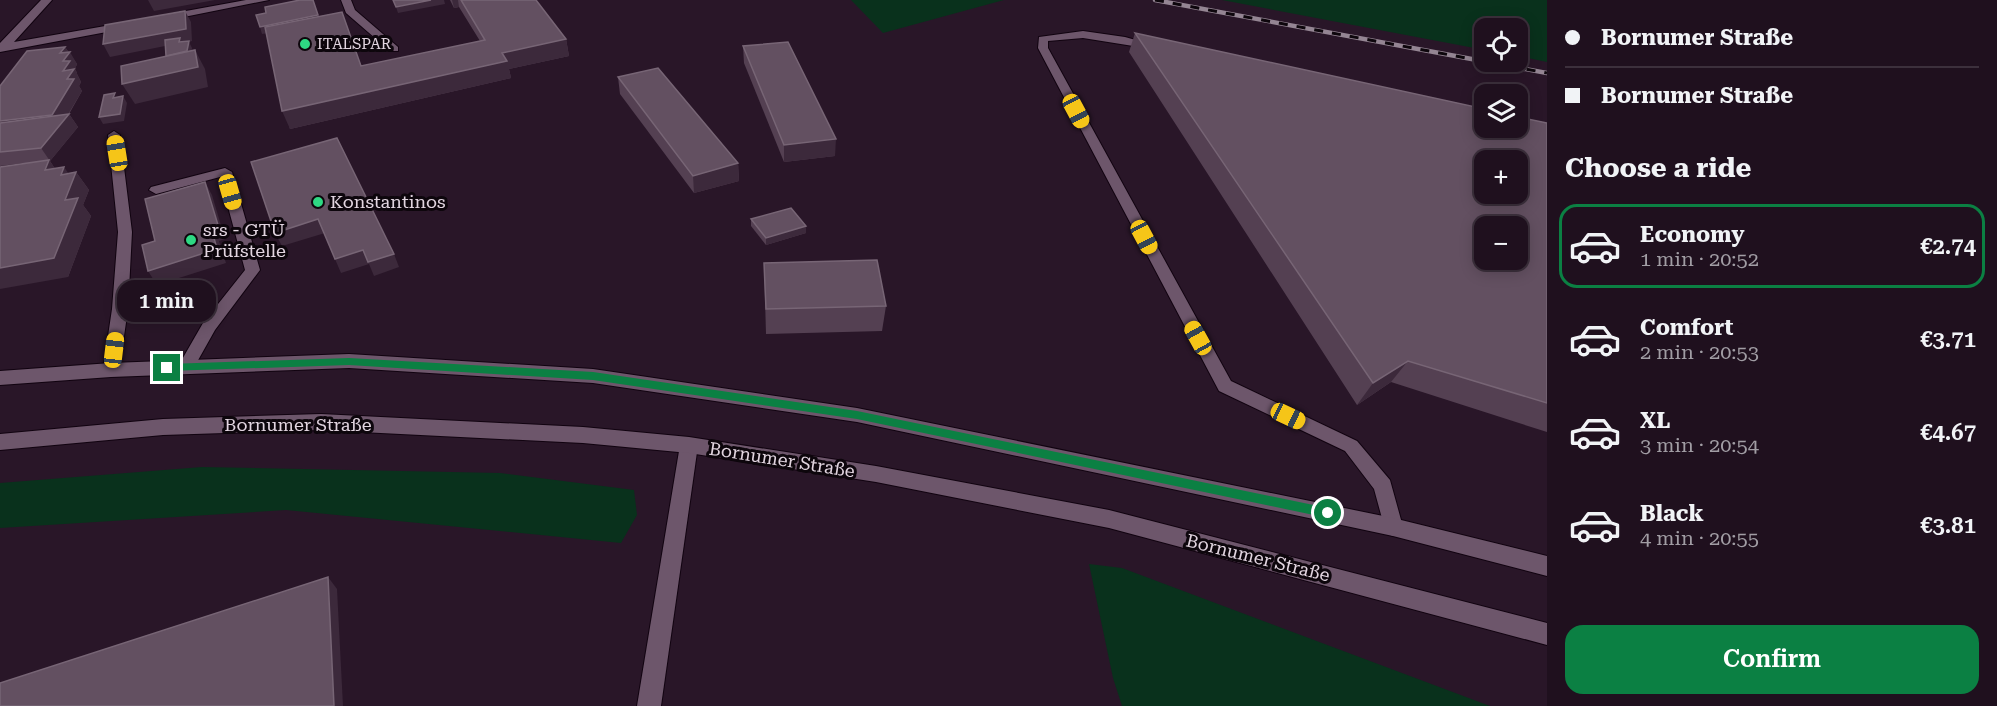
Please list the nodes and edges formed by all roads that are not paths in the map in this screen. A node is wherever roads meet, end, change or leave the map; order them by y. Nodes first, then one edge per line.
1 (47, 0) edge
2 (264, 0) edge
3 (346, 0) edge
4 (1, 49) edge
5 (394, 49) dead end
6 (1165, 49) edge
7 (114, 135) dead end
8 (156, 190) dead end
9 (186, 367) junction
10 (111, 370) junction
11 (0, 378) edge
12 (0, 442) edge
13 (689, 445) junction
14 (1394, 527) junction
15 (1547, 566) edge
16 (1547, 634) edge
17 (649, 706) edge

1 - 4 main road
2 - 4 main road
3 - 5 lane
6 - 14 lane
7 - 10 lane
8 - 9 lane
9 - 10 main road
9 - 14 main road
10 - 11 main road
12 - 13 main road, Bornumer Straße
13 - 16 main road, Bornumer Straße
13 - 17 lane
14 - 15 main road

